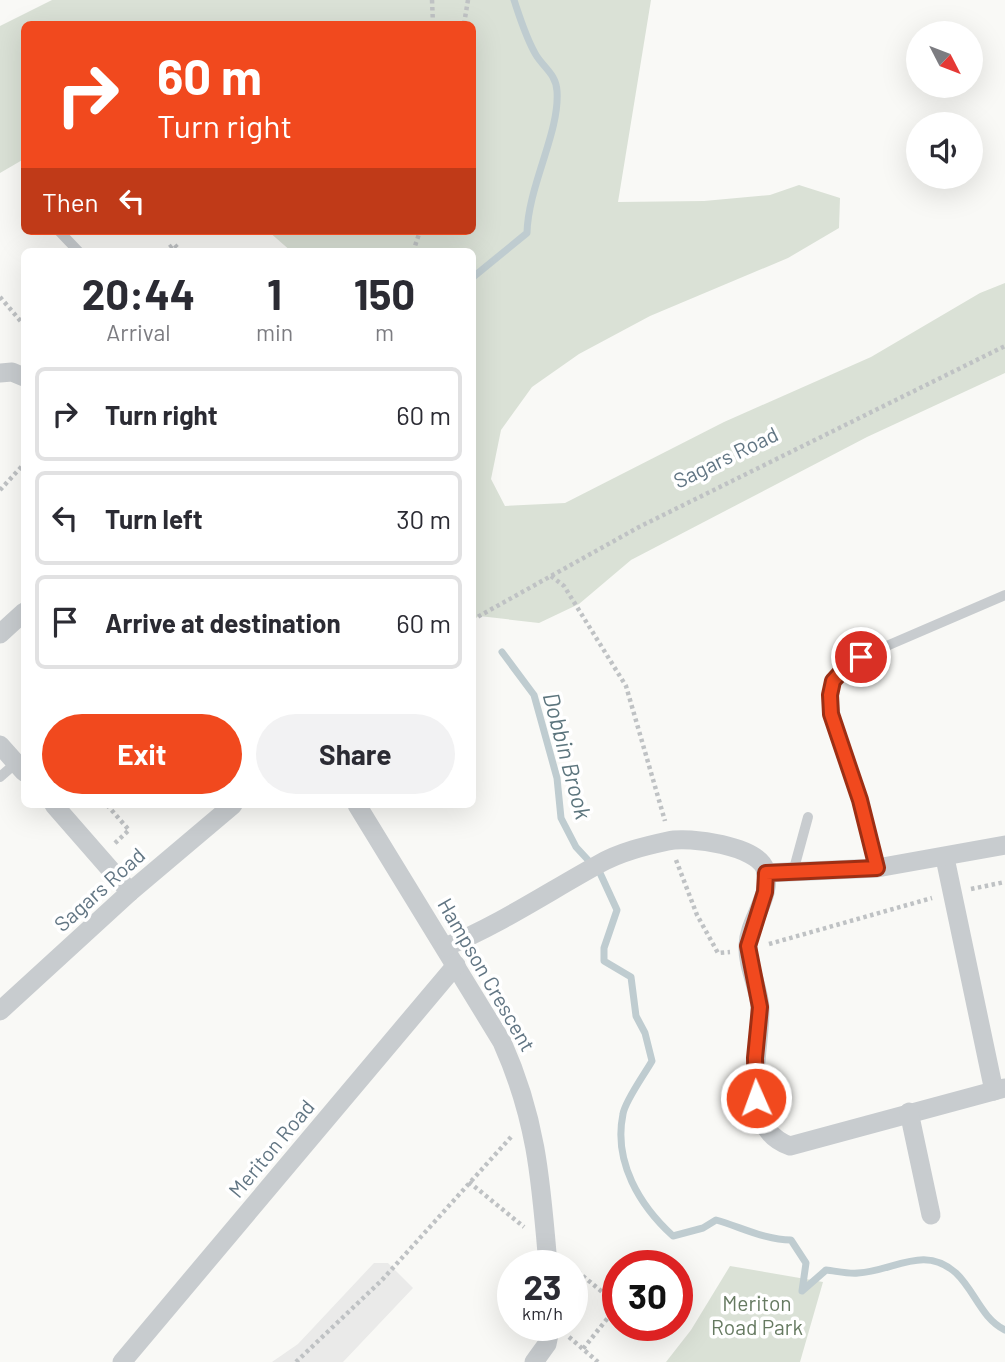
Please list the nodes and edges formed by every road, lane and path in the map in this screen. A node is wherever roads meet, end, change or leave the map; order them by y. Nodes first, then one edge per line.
1 (432, 0) edge
2 (468, 0) edge
3 (433, 21) edge
4 (464, 21) edge
5 (64, 235) edge
6 (75, 248) edge
7 (0, 297) edge
8 (21, 322) edge
9 (1005, 346) edge
10 (0, 373) edge
11 (21, 376) edge
12 (21, 467) edge
13 (0, 490) edge
14 (551, 576) junction
15 (1005, 594) edge
16 (21, 615) edge
17 (476, 618) edge
18 (0, 634) edge
19 (0, 745) edge
20 (20, 767) edge
21 (0, 777) edge
22 (57, 808) edge
23 (110, 808) edge
24 (229, 808) edge
25 (359, 808) edge
26 (808, 817) dead end
27 (665, 843) junction
28 (1005, 845) edge
29 (100, 857) junction
30 (945, 858) junction
31 (877, 868) junction
32 (793, 872) junction
33 (766, 873) junction
34 (1005, 882) edge
35 (130, 892) junction
36 (951, 893) junction
37 (445, 947) junction
38 (749, 950) junction
39 (456, 965) junction
40 (0, 1011) edge
41 (999, 1090) edge
42 (909, 1112) junction
43 (531, 1116) junction
44 (470, 1182) junction
45 (931, 1215) dead end
46 (542, 1250) edge
47 (546, 1250) edge
48 (588, 1281) edge
49 (549, 1341) edge
50 (573, 1341) edge
51 (583, 1349) junction
52 (122, 1362) edge
53 (296, 1362) edge
54 (534, 1362) edge
55 (598, 1362) edge

1 - 3 path
2 - 4 path
5 - 6 lane
7 - 8 path
9 - 14 path, Sagars Road
10 - 11 street
12 - 13 path
14 - 17 path, Sagars Road
14 - 27 path
15 - 31 lane
16 - 18 street
19 - 20 street
20 - 21 lane
22 - 29 street
23 - 29 path
24 - 35 street, Sagars Road
25 - 37 street, Hampson Crescent
26 - 32 lane
27 - 33 street
27 - 37 street
27 - 38 path
28 - 30 street
29 - 35 street
30 - 31 street
30 - 36 street
31 - 32 street
32 - 33 street
33 - 38 street
34 - 36 path
35 - 40 street, Sagars Road
36 - 38 path
36 - 41 street
37 - 39 street, Hampson Crescent
38 - 42 street
39 - 43 street, Hampson Crescent
39 - 52 street, Meriton Road
41 - 42 street
42 - 45 street
43 - 44 path
43 - 47 street, Hampson Crescent
44 - 46 path
44 - 53 path
48 - 51 path
49 - 54 street
50 - 51 path
51 - 55 path

